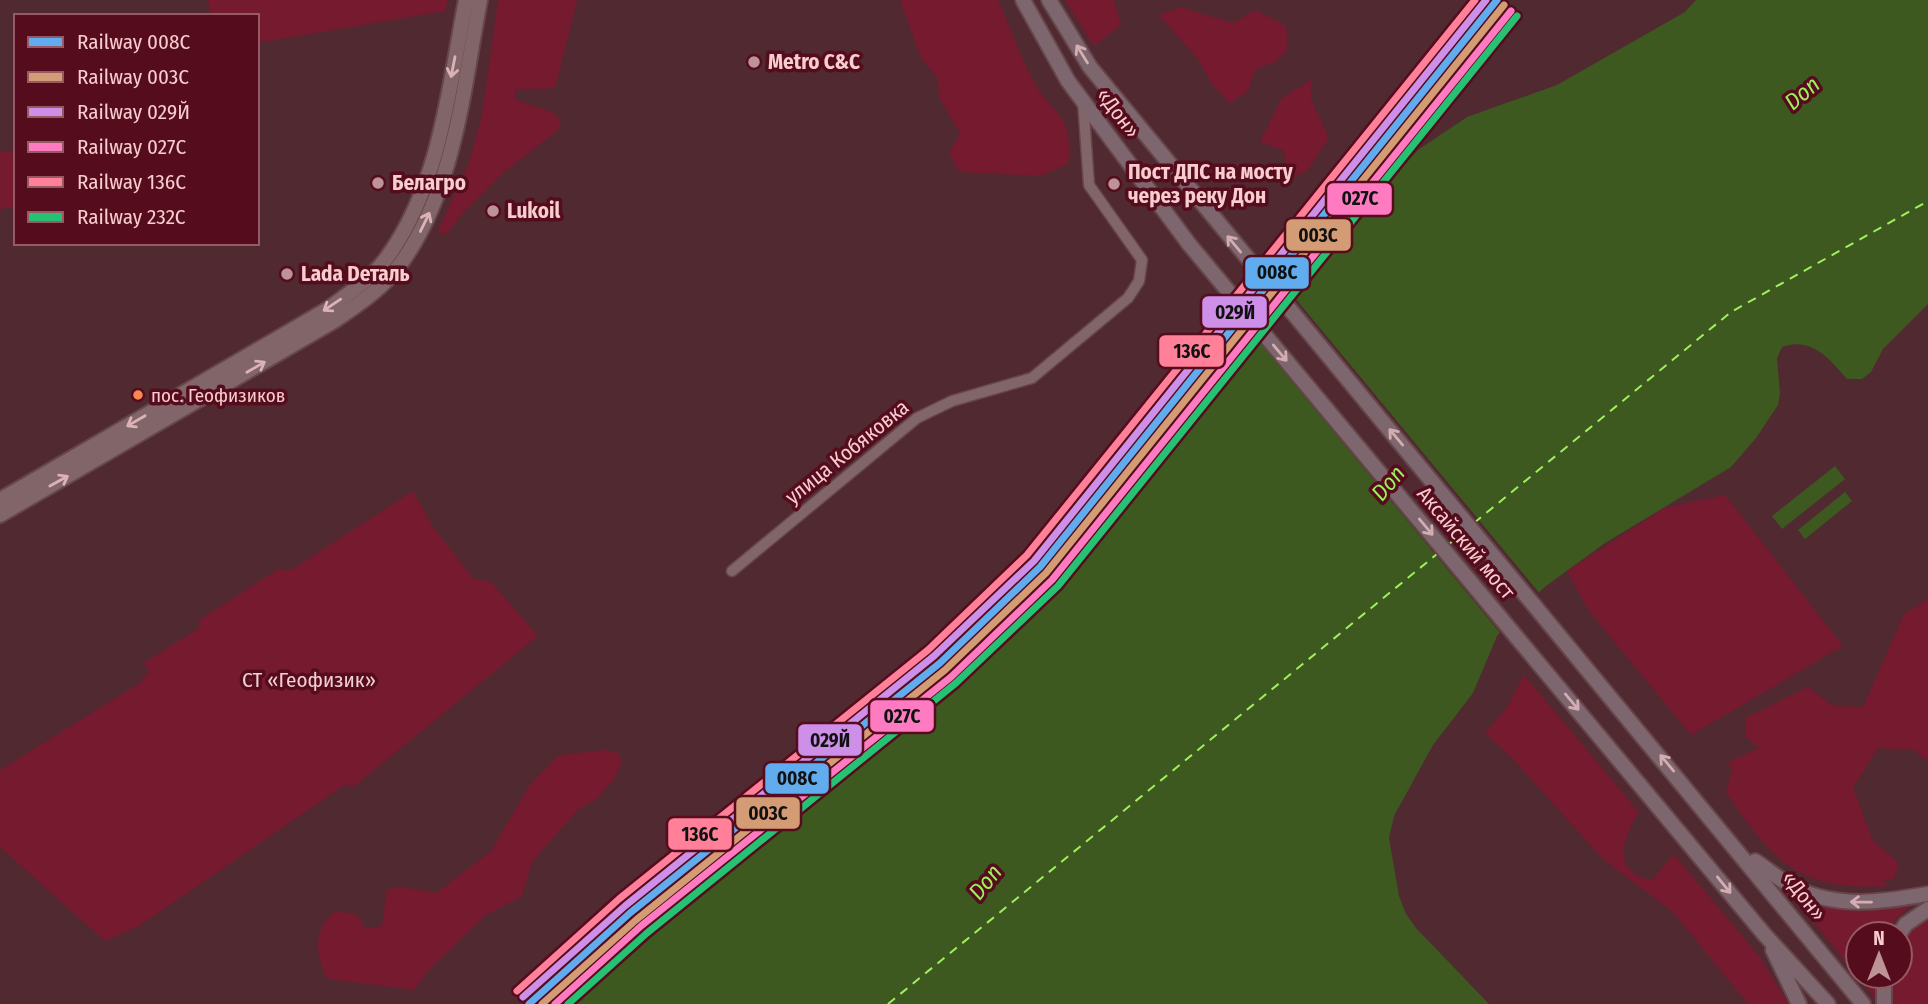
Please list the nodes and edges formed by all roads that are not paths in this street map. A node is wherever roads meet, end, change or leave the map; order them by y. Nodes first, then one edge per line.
1 (466, 0) edge
2 (480, 0) edge
3 (1023, 0) edge
4 (1049, 0) edge
5 (1083, 101) junction
6 (1216, 222) joint
7 (1189, 244) joint
8 (361, 294) junction
9 (0, 500) edge
10 (0, 515) edge
11 (732, 571) dead end
12 (1710, 815) joint
13 (1739, 849) junction
14 (1928, 894) edge
15 (1928, 909) edge
16 (1913, 920) edge
17 (1764, 933) junction
18 (1799, 1004) edge
19 (1828, 1004) edge
20 (1863, 1004) edge

1 -> 8 main road
8 -> 2 main road
3 - 5 main road, «Дон»
6 -> 4 main road, «Дон»
5 - 7 main road, «Дон»
5 - 11 street, улица Кобяковка
12 -> 6 main road, Аксайский мост
7 -> 17 main road, Аксайский мост
8 -> 9 main road
10 -> 8 main road
12 - 13 main road, «Дон»
14 -> 13 main road
13 - 20 main road, «Дон»
15 - 16 main road
17 - 18 main road
17 - 19 main road

